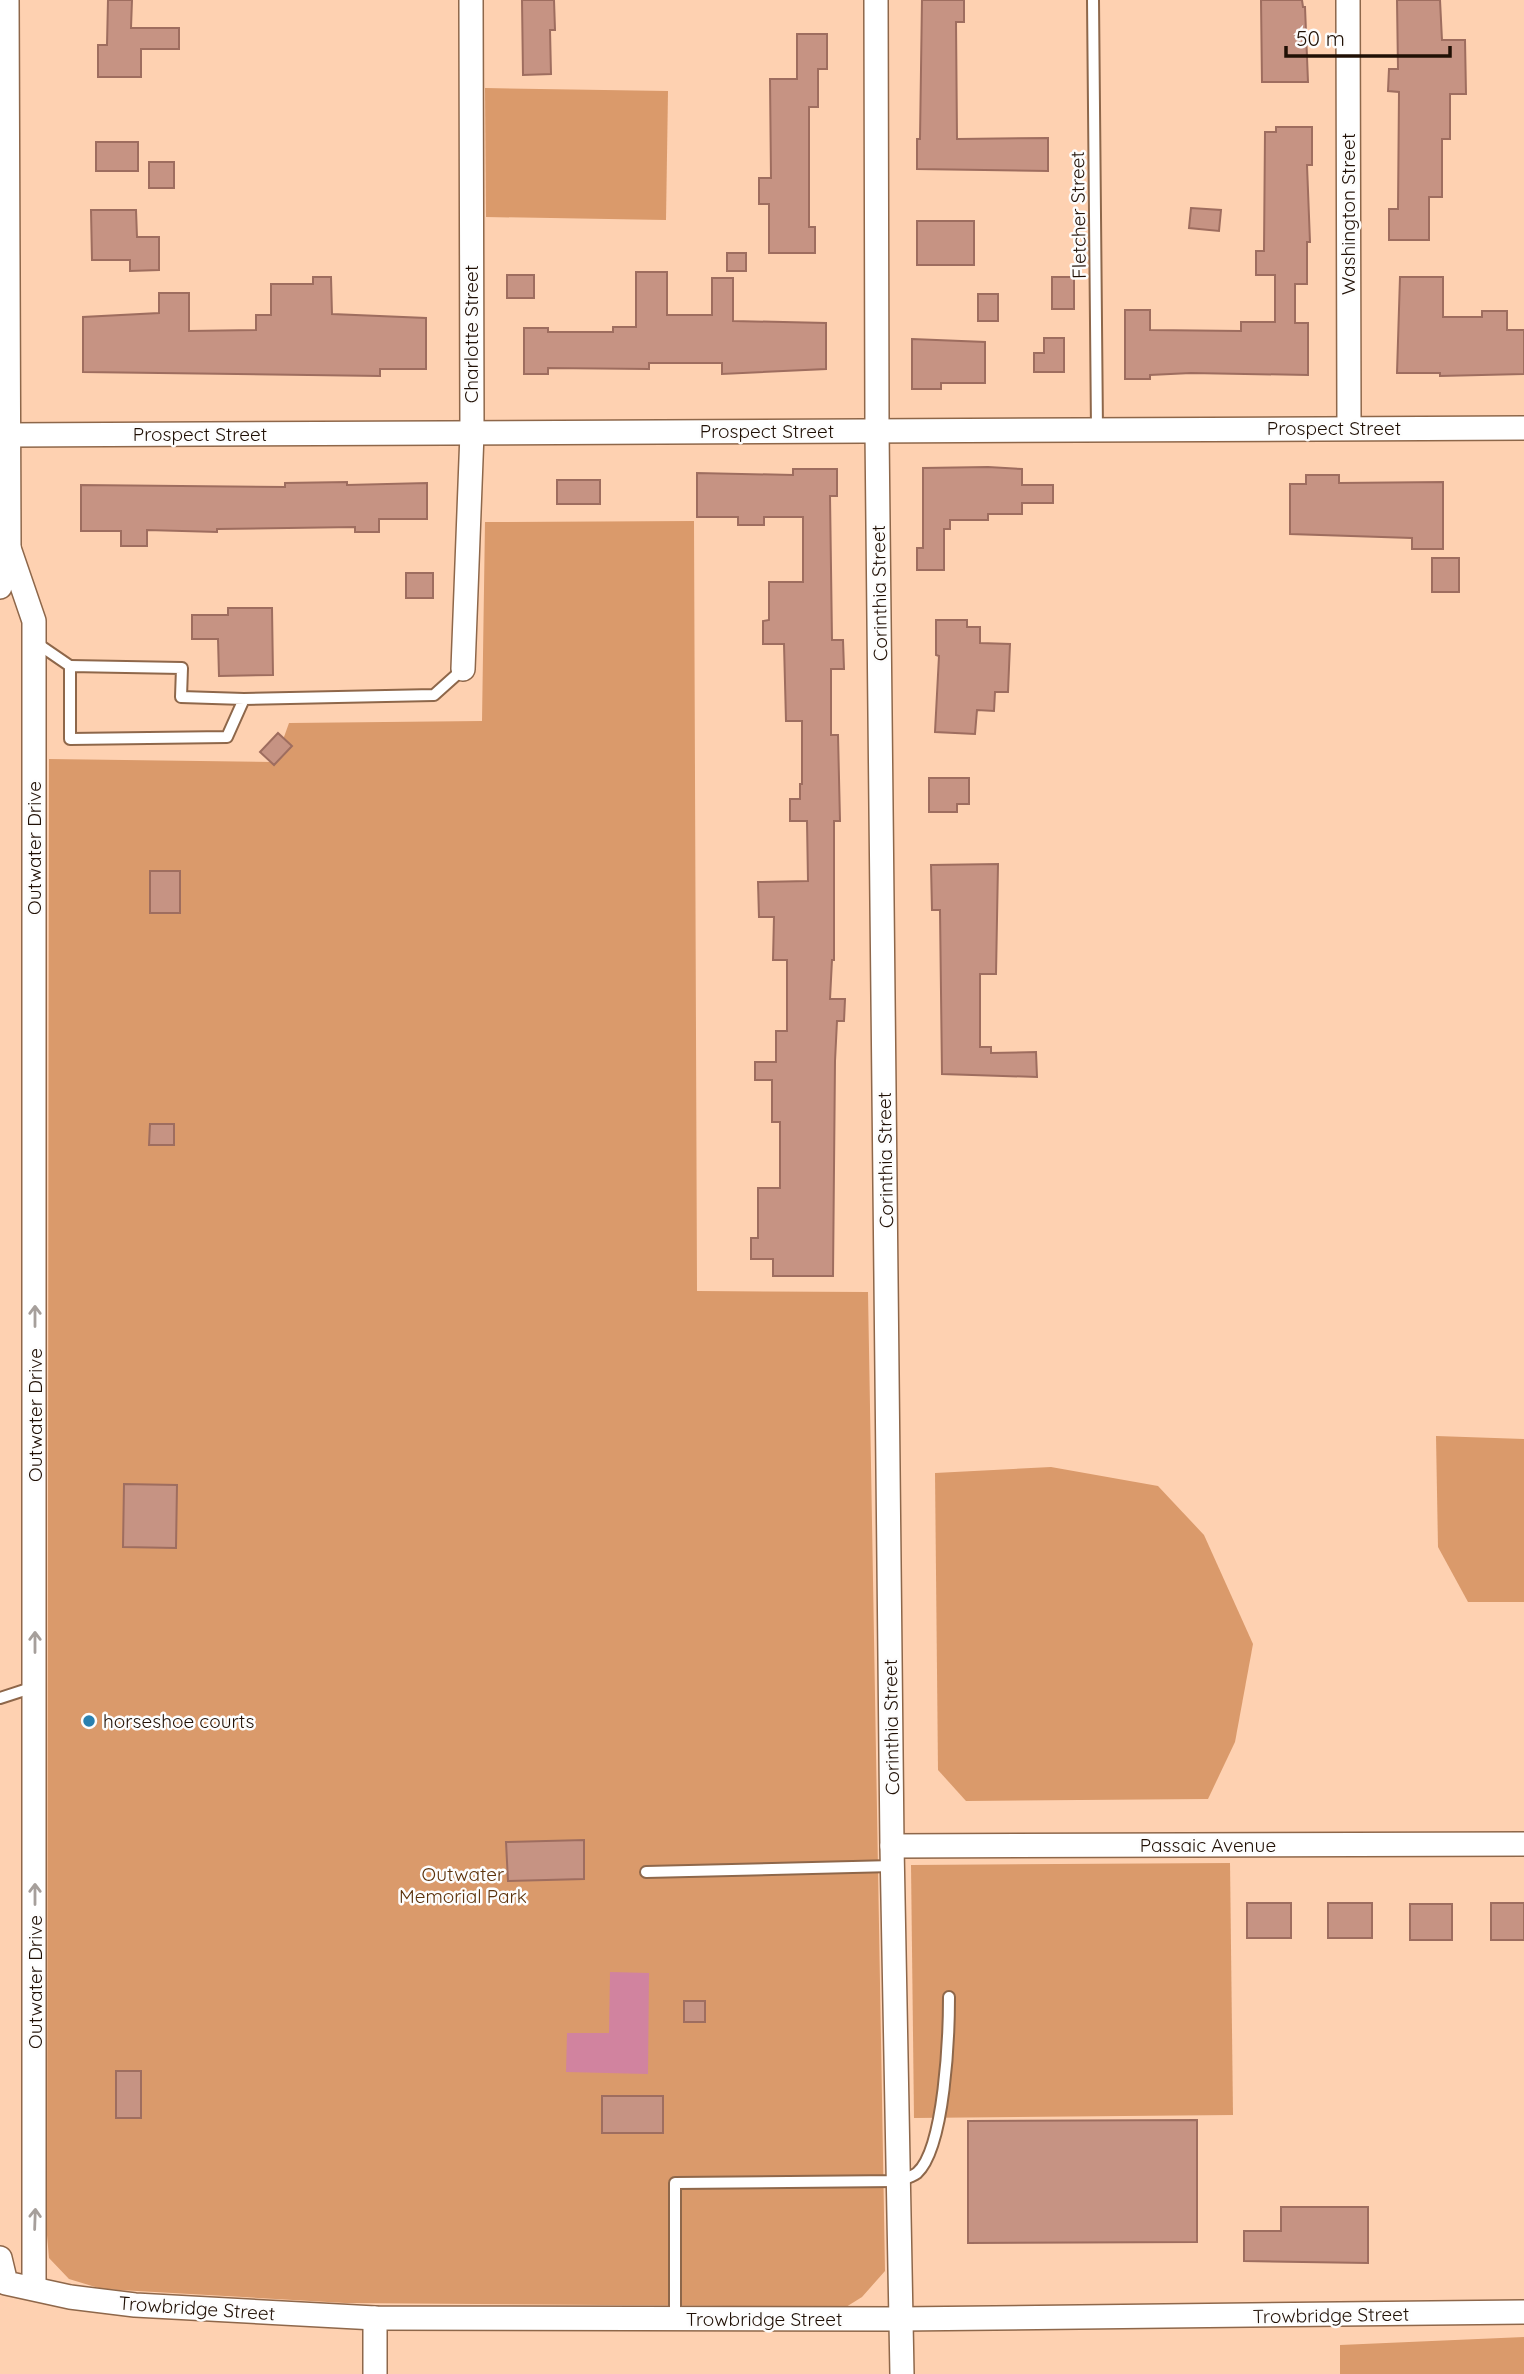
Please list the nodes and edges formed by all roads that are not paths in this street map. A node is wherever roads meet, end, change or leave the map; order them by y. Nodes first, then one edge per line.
1 (8, 0) edge
2 (471, 0) edge
3 (876, 0) edge
4 (1093, 0) edge
5 (1348, 0) edge
6 (1349, 428) junction
7 (1524, 428) edge
8 (877, 430) junction
9 (1097, 430) junction
10 (471, 433) junction
11 (10, 435) junction
12 (9, 548) junction
13 (0, 587) edge
14 (34, 641) junction
15 (70, 666) junction
16 (463, 669) joint
17 (244, 699) junction
18 (35, 1687) junction
19 (0, 1698) edge
20 (1524, 1844) edge
21 (893, 1856) junction
22 (646, 1872) dead end
23 (949, 1997) dead end
24 (897, 2181) junction
25 (0, 2258) edge
26 (3, 2283) edge
27 (34, 2288) junction
28 (1524, 2312) edge
29 (374, 2318) junction
30 (675, 2319) junction
31 (900, 2319) junction
32 (375, 2374) edge
33 (902, 2374) edge

1 - 11 street, Outwater Drive
2 - 10 street, Charlotte Street
3 - 8 street, Corinthia Street
4 - 9 lane, Fletcher Street
5 - 6 street, Washington Street
6 - 7 street, Prospect Street
6 - 9 street, Prospect Street
8 - 9 street, Prospect Street
8 - 10 street, Prospect Street
8 - 21 street, Corinthia Street
10 - 11 street, Prospect Street
10 - 16 street, Charlotte Street
11 - 12 street, Outwater Drive
12 - 13 street, Outwater Drive
12 - 14 street, Outwater Drive
14 - 15 lane
18 -> 14 street, Outwater Drive
15 - 17 lane
15 - 17 lane
16 - 17 lane
18 - 19 lane
27 -> 18 street, Outwater Drive
20 - 21 street, Passaic Avenue
21 - 22 lane
21 - 24 street, Corinthia Street
23 - 24 lane
24 - 30 lane
24 - 31 street, Corinthia Street
25 - 26 street
26 - 27 street, Trowbridge Street
27 - 29 street, Trowbridge Street
28 - 31 street, Trowbridge Street
29 - 30 street, Trowbridge Street
29 - 32 street
30 - 31 street, Trowbridge Street
31 - 33 street, Corinthia Street

